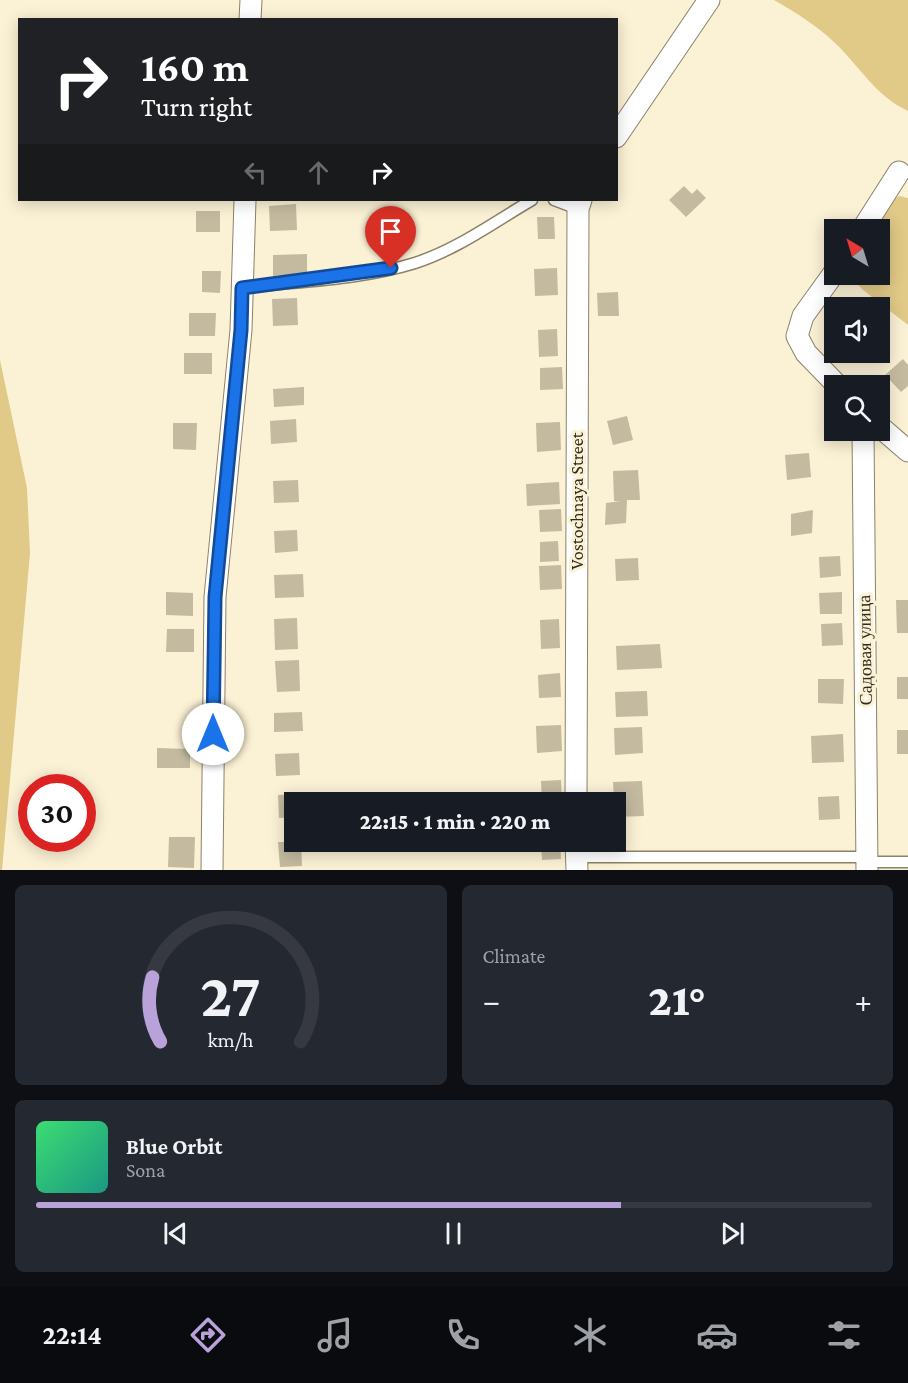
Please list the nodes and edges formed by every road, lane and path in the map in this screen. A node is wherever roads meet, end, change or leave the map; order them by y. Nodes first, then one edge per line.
1 (250, 0) edge
2 (709, 0) edge
3 (250, 18) edge
4 (620, 131) edge
5 (899, 172) dead end
6 (245, 201) edge
7 (530, 201) edge
8 (560, 201) edge
9 (580, 204) edge
10 (869, 219) edge
11 (825, 285) edge
12 (242, 288) junction
13 (828, 375) edge
14 (890, 435) edge
15 (863, 441) edge
16 (908, 451) edge
17 (576, 792) edge
18 (576, 856) edge
19 (908, 862) edge
20 (867, 863) edge
21 (212, 870) edge

1 - 3 street
2 - 4 street
5 - 10 street
6 - 12 street
7 - 12 lane
8 - 9 lane
9 - 17 street, Vostochnaya Street
11 - 13 street
12 - 21 street
14 - 16 street
15 - 20 street, Садовая улица
18 - 20 lane
19 - 20 lane

